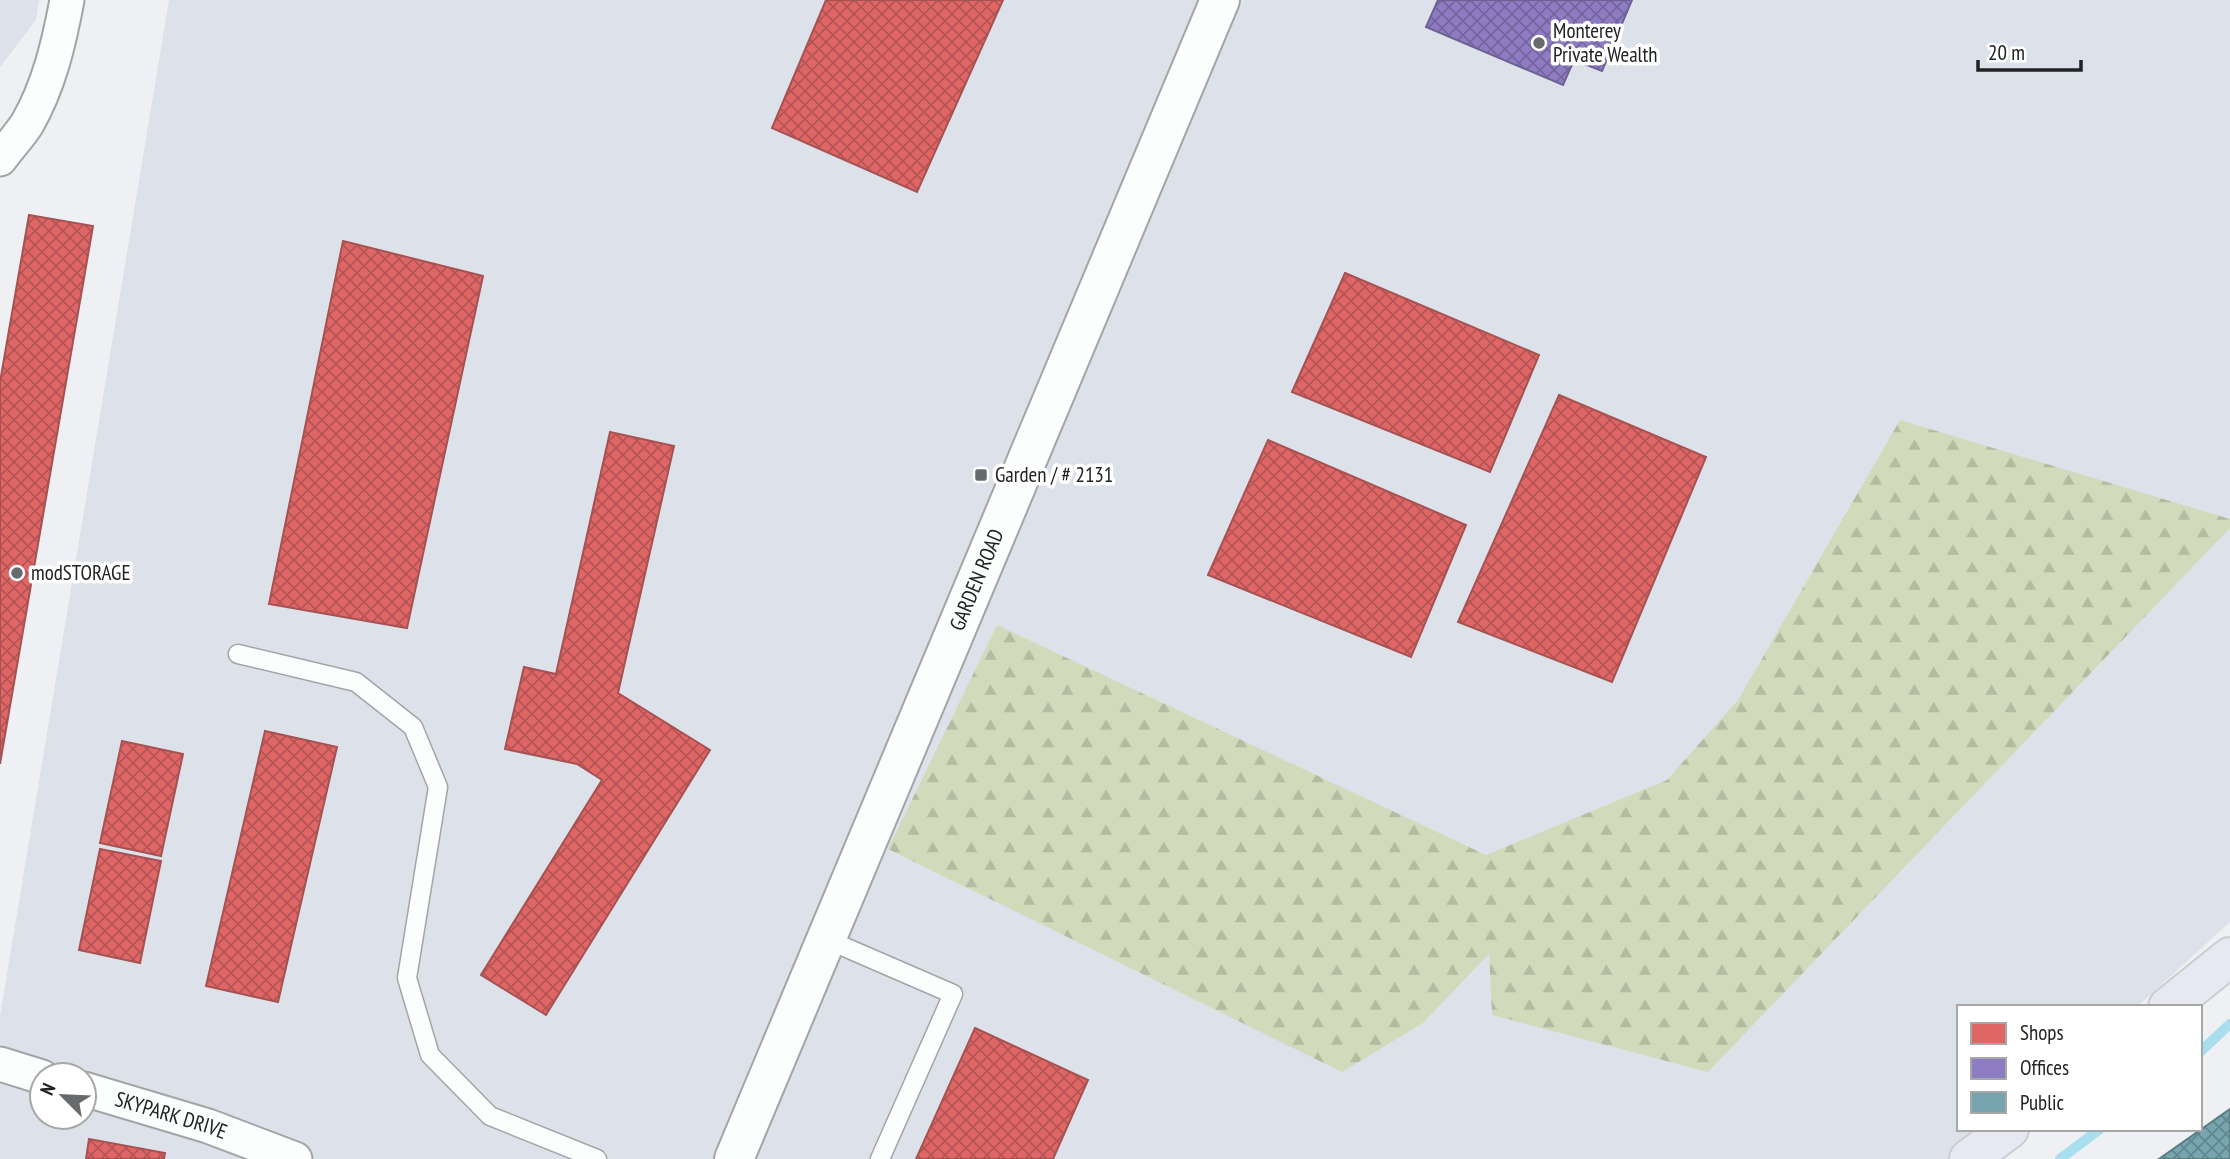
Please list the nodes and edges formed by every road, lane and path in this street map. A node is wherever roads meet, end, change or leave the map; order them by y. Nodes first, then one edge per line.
1 (67, 0) edge
2 (1220, 0) edge
3 (0, 159) edge
4 (238, 654) dead end
5 (826, 939) junction
6 (2230, 957) edge
7 (2170, 1005) edge
8 (0, 1065) edge
9 (28, 1073) edge
10 (98, 1093) edge
11 (2006, 1131) edge
12 (295, 1159) edge
13 (597, 1159) edge
14 (734, 1159) edge
15 (880, 1159) edge
16 (1969, 1159) edge

1 - 3 street
2 - 5 street, GARDEN ROAD
4 - 13 lane
5 - 14 street, GARDEN ROAD
5 - 15 lane
6 - 7 highway
8 - 9 street
10 - 12 street, SKYPARK DRIVE
11 - 16 highway

